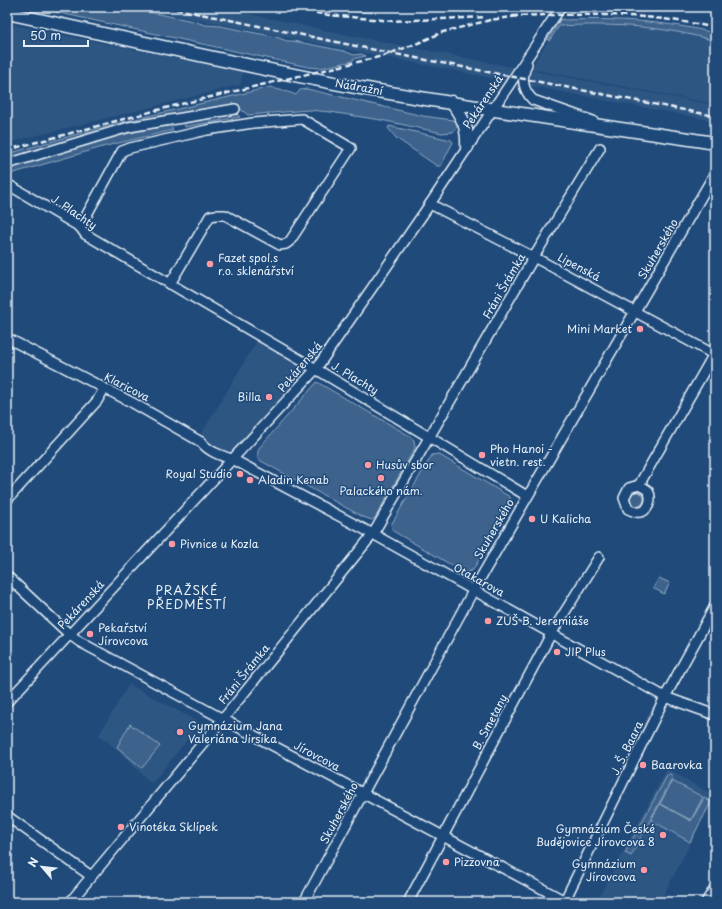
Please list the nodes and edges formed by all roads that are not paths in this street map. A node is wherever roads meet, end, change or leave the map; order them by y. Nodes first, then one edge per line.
1 (560, 7) edge
2 (7, 13) edge
3 (533, 50) junction
4 (452, 102) junction
5 (235, 109) dead end
6 (492, 110) junction
7 (176, 119) junction
8 (610, 127) junction
9 (178, 137) junction
10 (715, 143) edge
11 (467, 147) junction
12 (600, 148) dead end
13 (7, 164) edge
14 (715, 173) edge
15 (7, 184) edge
16 (712, 185) edge
17 (430, 204) junction
18 (80, 227) junction
19 (534, 257) junction
20 (170, 284) junction
21 (636, 311) junction
22 (7, 338) edge
23 (714, 355) edge
24 (316, 370) junction
25 (104, 388) junction
26 (429, 436) junction
27 (234, 460) junction
28 (639, 486) dead end
29 (527, 496) junction
30 (7, 500) edge
31 (373, 534) junction
32 (599, 557) dead end
33 (7, 576) edge
34 (473, 591) junction
35 (715, 606) edge
36 (69, 634) junction
37 (551, 634) junction
38 (666, 697) junction
39 (7, 702) edge
40 (715, 715) edge
41 (223, 719) junction
42 (363, 794) junction
43 (7, 816) edge
44 (443, 836) junction
45 (91, 876) junction
46 (715, 888) edge
47 (565, 901) edge
48 (70, 902) edge
49 (304, 902) edge
50 (408, 902) edge
51 (706, 902) edge

1 - 3 street, Pekárenská
2 - 4 main road, Nádražní
3 - 6 street, Pekárenská
3 - 8 street
4 - 6 main road, Nádražní
4 - 11 main road
5 - 7 street
6 - 8 main road, Nádražní
6 - 11 street, Pekárenská
7 - 9 street
7 - 13 street
8 - 10 main road, Nádražní
9 - 18 street
9 - 20 street
11 - 17 street, Pekárenská
12 - 19 street, Fráni Šrámka
14 - 16 street, Skuherského
15 - 18 street, J. Plachty
16 - 21 street, Skuherského
17 - 19 street, Lipenská
17 - 24 street, Pekárenská
18 - 20 street, J. Plachty
19 - 21 street, Lipenská
19 - 26 street, Fráni Šrámka
20 - 24 street, J. Plachty
21 - 23 street, Lipenská
21 - 29 street, Skuherského
22 - 25 street, Klaricova
23 - 28 street
24 - 26 street, J. Plachty
24 - 27 street, Pekárenská
25 - 27 street, Klaricova
25 - 30 street
26 - 29 street, J. Plachty
26 - 31 street
27 - 31 street, Otakarova
27 - 36 street, Pekárenská
29 - 34 street, Skuherského
31 - 34 street, Otakarova
31 - 41 street, Fráni Šrámka
32 - 37 street, B. Smetany
33 - 36 street, Jírovcova
34 - 37 street, Otakarova
34 - 42 street, Skuherského
35 - 38 street, J. Š. Baara
36 - 39 street, Pekárenská
36 - 41 street, Jírovcova
37 - 38 street, Otakarova
37 - 44 street, B. Smetany
38 - 40 street, Otakarova
38 - 47 street, J. Š. Baara
41 - 42 street, Jírovcova
41 - 45 street, Fráni Šrámka
42 - 44 street, Jírovcova
42 - 49 street, Skuherského
43 - 45 street
44 - 47 street, Jírovcova
44 - 50 street, B. Smetany
45 - 48 street, Fráni Šrámka
46 - 51 street

